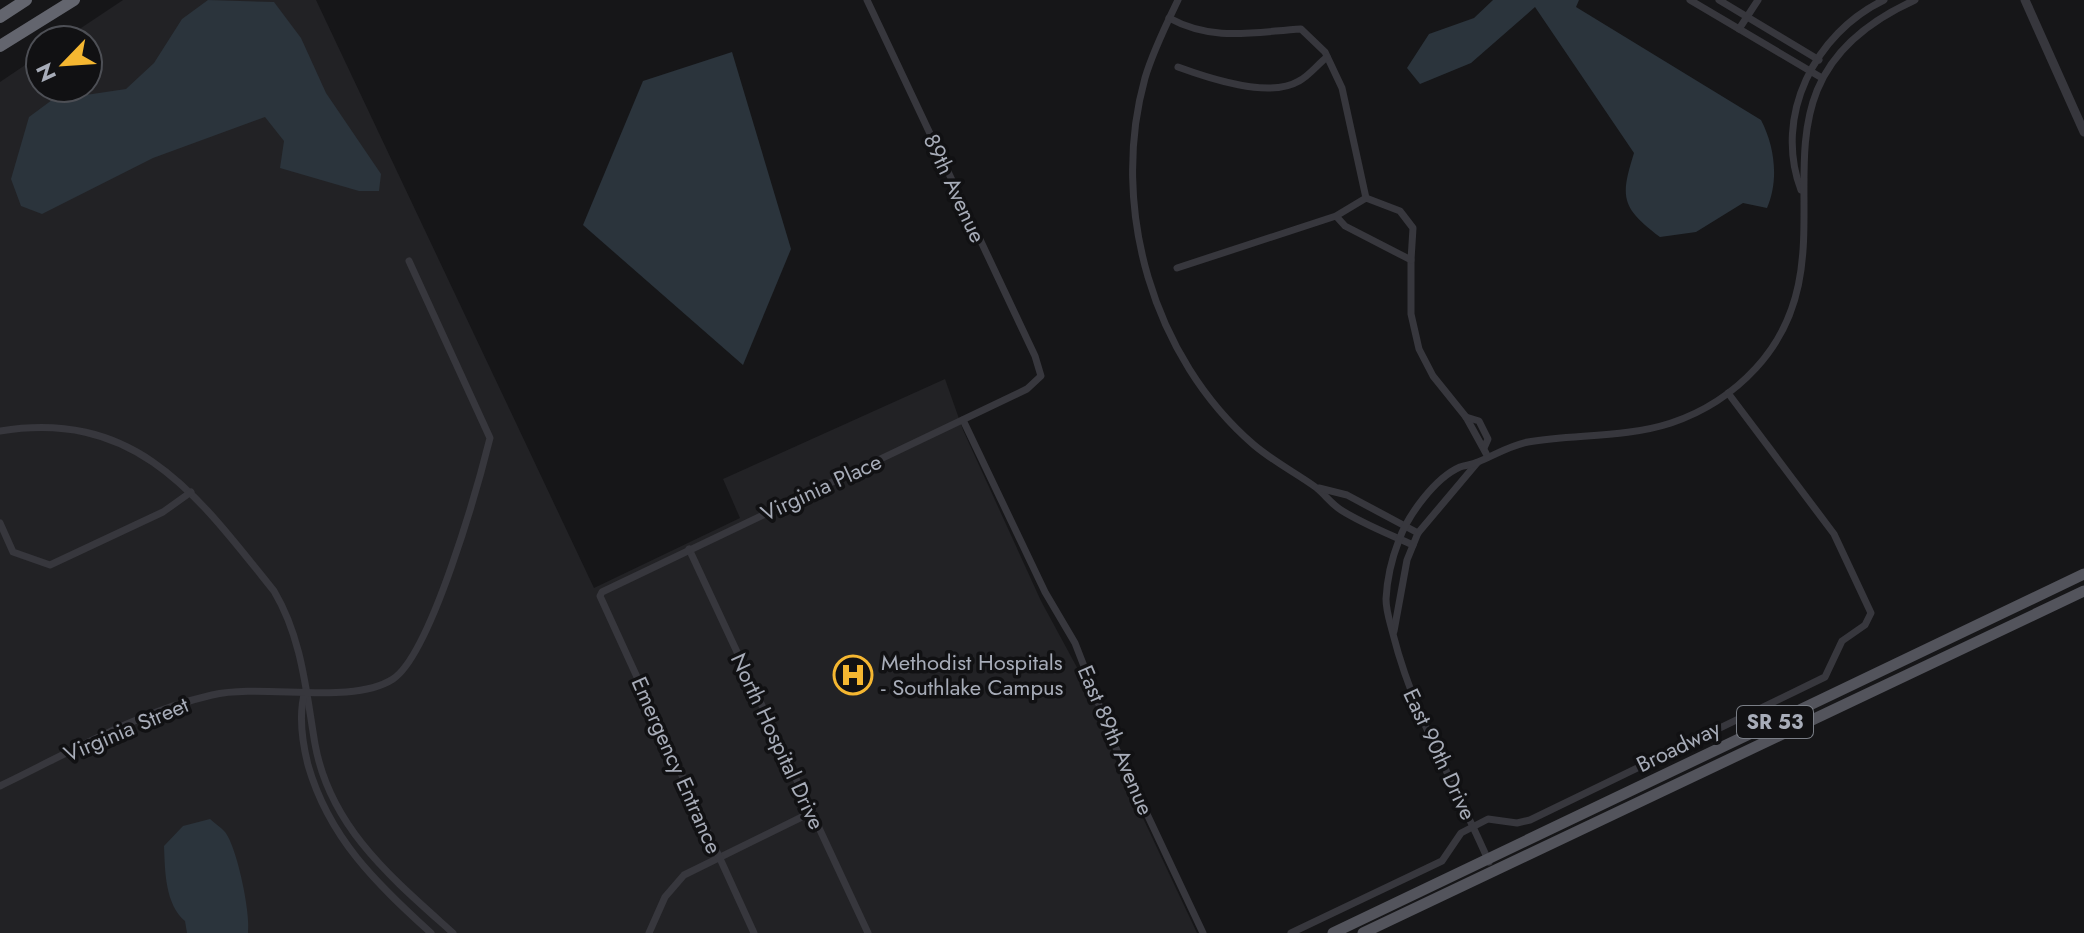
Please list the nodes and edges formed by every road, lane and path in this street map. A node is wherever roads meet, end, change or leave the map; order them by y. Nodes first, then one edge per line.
1 (26, 0) edge
2 (74, 0) edge
3 (867, 0) edge
4 (1178, 0) edge
5 (1690, 0) edge
6 (1719, 0) edge
7 (1758, 0) edge
8 (1884, 0) edge
9 (1915, 0) edge
10 (2025, 0) edge
11 (0, 17) edge
12 (1747, 17) junction
13 (1169, 18) junction
14 (1739, 29) junction
15 (0, 46) edge
16 (1327, 57) junction
17 (1817, 59) junction
18 (1828, 65) junction
19 (1178, 67) dead end
20 (1811, 71) junction
21 (1822, 78) junction
22 (2084, 132) edge
23 (1802, 192) junction
24 (1366, 198) junction
25 (1336, 216) junction
26 (1411, 260) junction
27 (409, 261) dead end
28 (1177, 268) dead end
29 (1041, 376) joint
30 (1728, 393) junction
31 (963, 420) junction
32 (0, 431) edge
33 (1488, 457) junction
34 (1477, 463) junction
35 (1317, 488) junction
36 (191, 492) junction
37 (0, 523) edge
38 (1405, 525) junction
39 (1418, 533) junction
40 (1400, 538) junction
41 (1413, 545) junction
42 (689, 549) junction
43 (2084, 574) edge
44 (2084, 591) edge
45 (600, 596) joint
46 (1393, 633) junction
47 (305, 691) junction
48 (0, 786) edge
49 (812, 812) junction
50 (1473, 826) junction
51 (718, 856) junction
52 (1488, 859) junction
53 (1493, 871) junction
54 (431, 933) edge
55 (453, 933) edge
56 (649, 933) edge
57 (754, 933) edge
58 (868, 933) edge
59 (1203, 933) edge
60 (1291, 933) edge
61 (1333, 933) edge
62 (1363, 933) edge

1 - 11 highway
2 - 15 highway
3 - 29 street, 89th Avenue
4 - 13 street
5 - 14 street
6 - 12 street
7 - 12 street
8 - 17 street
9 - 18 street
10 - 22 street
12 - 14 street
12 - 17 street
13 - 16 street
13 - 35 street
14 - 20 street
16 - 19 street
16 - 24 street
17 - 18 street
17 - 20 street
18 - 21 street
20 - 21 street
20 - 23 street
21 - 23 street
23 - 30 street, East 90th Drive
24 - 25 street
24 - 26 street
25 - 26 street
25 - 28 street
26 - 33 street
27 - 47 street, Virginia Street
29 - 31 street, Virginia Place
30 - 33 street, East 90th Drive
30 - 50 street
31 - 42 street, Virginia Place
31 - 59 street, East 89th Avenue
32 - 36 street
33 - 34 street, East 90th Drive
34 - 38 street, East 90th Drive
34 - 39 street, East 90th Drive
35 - 38 street
35 - 40 street
36 - 37 street
36 - 47 street
38 - 39 street
38 - 40 street, East 90th Drive
39 - 41 street, East 90th Drive
40 - 41 street
40 - 46 street, East 90th Drive
41 - 46 street, East 90th Drive
42 - 45 street, Virginia Place
42 - 49 street, North Hospital Drive
43 - 52 main road, Broadway / SR 53
44 - 53 main road, Broadway / SR 53
45 - 51 street, Emergency Entrance
46 - 50 street, East 90th Drive
47 - 48 street, Virginia Street
47 - 54 street
47 - 55 street
49 - 51 street
49 - 58 street, North Hospital Drive
50 - 52 street, East 90th Drive
50 - 60 street
51 - 56 street
51 - 57 street, Emergency Entrance
52 - 53 street, East 90th Drive
52 - 61 main road, Broadway / SR 53
53 - 62 main road, Broadway / SR 53

